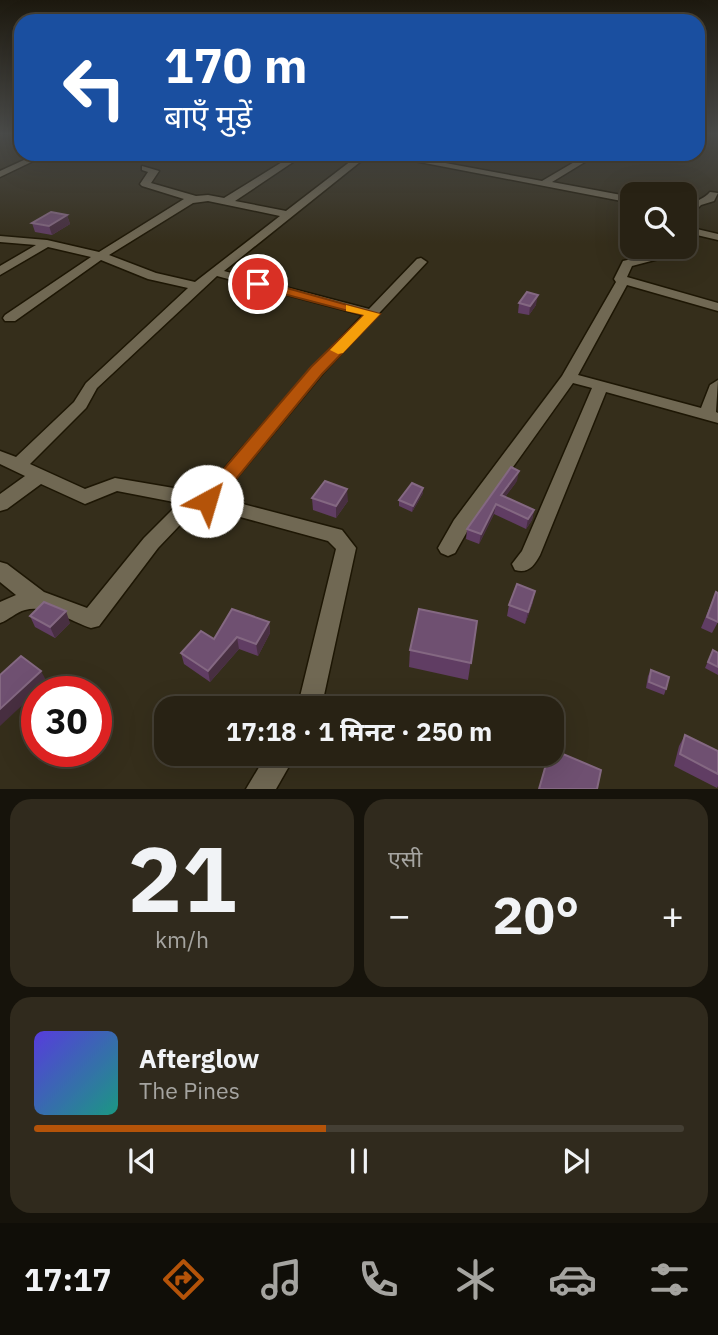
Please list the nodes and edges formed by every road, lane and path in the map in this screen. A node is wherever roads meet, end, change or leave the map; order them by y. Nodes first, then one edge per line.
1 (150, 170) edge
2 (276, 170) edge
3 (346, 170) edge
4 (467, 170) edge
5 (567, 170) edge
6 (543, 184) junction
7 (714, 194) dead end
8 (194, 199) junction
9 (620, 199) edge
10 (227, 201) junction
11 (697, 203) edge
12 (289, 215) junction
13 (697, 232) edge
14 (718, 237) edge
15 (0, 239) edge
16 (47, 243) junction
17 (101, 255) junction
18 (646, 259) edge
19 (421, 262) dead end
20 (0, 271) edge
21 (215, 272) junction
22 (620, 279) junction
23 (197, 286) junction
24 (718, 307) edge
25 (373, 314) junction
26 (10, 318) dead end
27 (569, 377) junction
28 (601, 385) junction
29 (718, 385) edge
30 (712, 416) edge
31 (0, 457) edge
32 (18, 466) junction
33 (40, 475) junction
34 (200, 500) junction
35 (0, 504) edge
36 (448, 548) dead end
37 (522, 564) dead end
38 (0, 570) edge
39 (38, 600) junction
40 (0, 614) edge
41 (312, 696) edge
42 (275, 766) edge
43 (260, 789) edge

1 - 8 street
2 - 10 street
3 - 12 street
4 - 6 street
5 - 6 street
6 - 9 street
7 - 11 street
8 - 10 street
8 - 17 street
10 - 12 street
12 - 21 street
13 - 14 street
15 - 16 street
16 - 17 street
16 - 20 street
17 - 23 street
17 - 26 street
18 - 22 street
19 - 25 street
21 - 23 street
21 - 25 street
22 - 24 street
22 - 27 street
23 - 32 street
25 - 34 street
27 - 28 street
27 - 36 street
28 - 30 street
28 - 37 street
29 - 30 street
31 - 32 street
32 - 33 street
33 - 34 street
33 - 35 street
34 - 39 street
34 - 41 street
38 - 39 street
39 - 40 street
42 - 43 street

